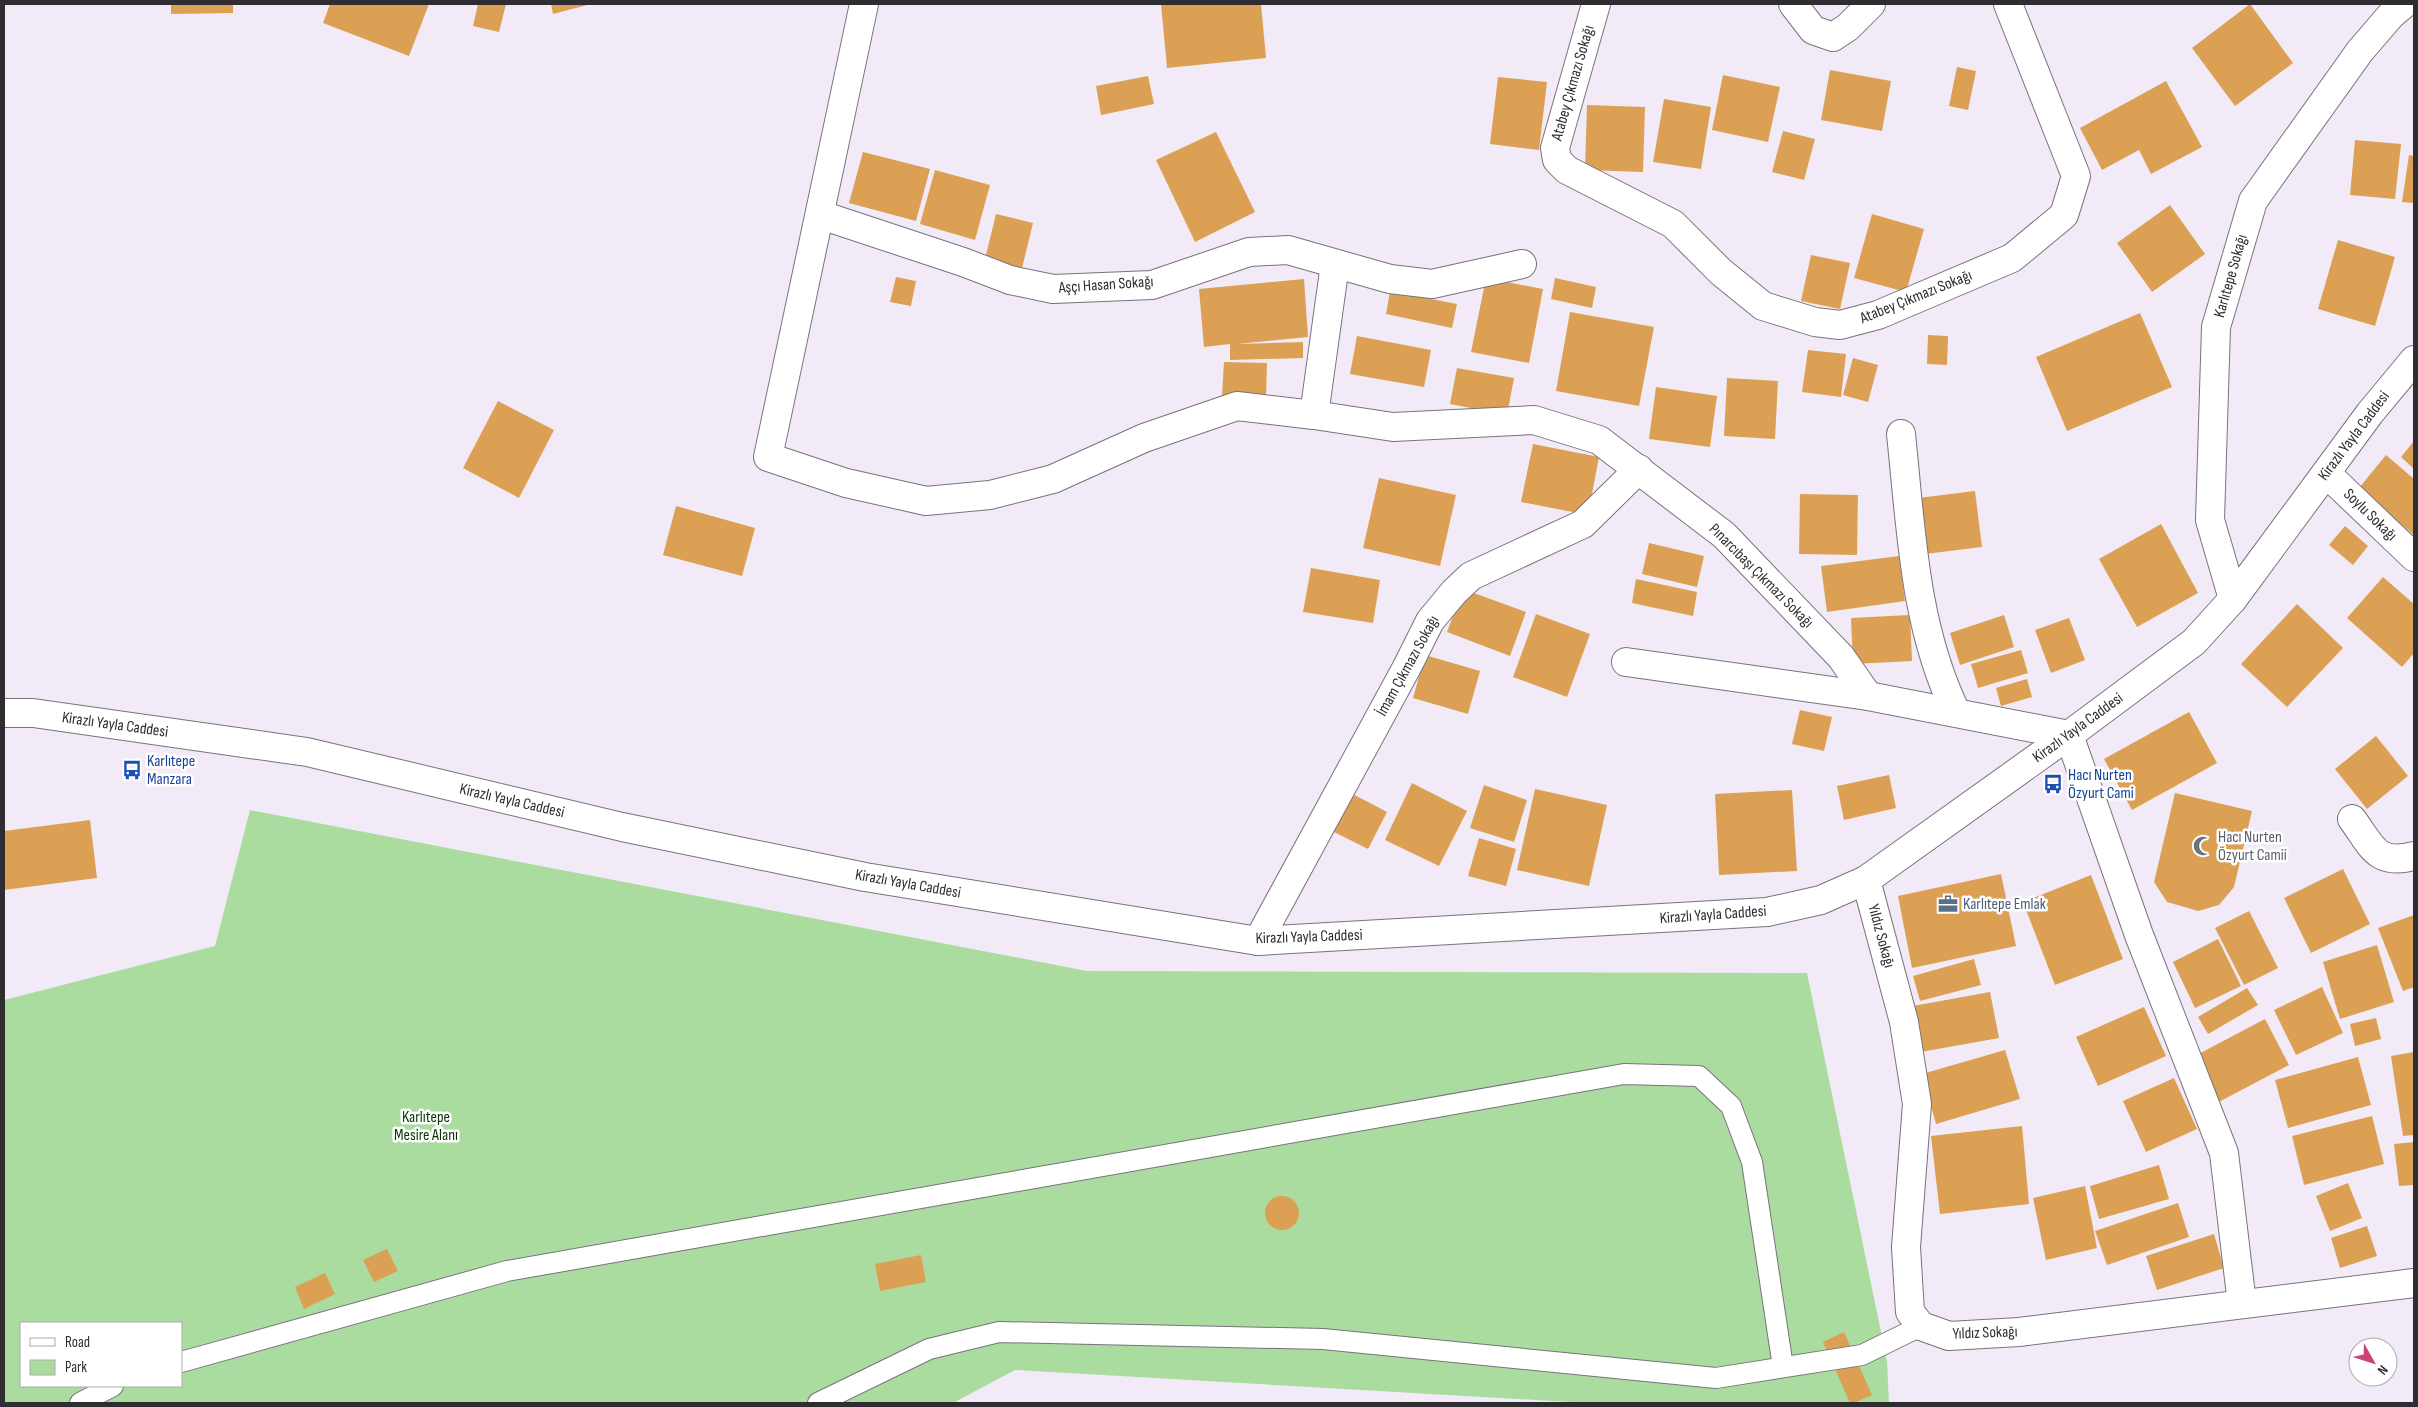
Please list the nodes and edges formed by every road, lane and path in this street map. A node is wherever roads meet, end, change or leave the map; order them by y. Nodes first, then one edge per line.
1 (864, 4) edge
2 (1596, 4) edge
3 (1793, 4) edge
4 (1871, 4) edge
5 (2008, 4) edge
6 (2404, 4) edge
7 (821, 216) junction
8 (1335, 264) junction
9 (1522, 264) dead end
10 (2414, 360) edge
11 (1314, 415) junction
12 (1901, 434) dead end
13 (1639, 469) junction
14 (2326, 473) junction
15 (2414, 557) edge
16 (2233, 599) junction
17 (1626, 662) dead end
18 (1868, 696) junction
19 (1956, 712) junction
20 (4, 713) edge
21 (2069, 735) junction
22 (2352, 818) dead end
23 (2414, 856) edge
24 (1866, 880) junction
25 (1258, 941) junction
26 (2414, 1283) edge
27 (2242, 1304) junction
28 (1921, 1326) junction
29 (182, 1362) edge
30 (1783, 1368) junction
31 (111, 1387) edge
32 (80, 1403) edge
33 (818, 1403) edge

1 - 7 street
2 - 5 street, Atabey Çıkmazı Sokağı
3 - 4 street
6 - 16 street, Karlıtepe Sokağı
7 - 8 street, Aşçı Hasan Sokağı
7 - 11 street, Pınarcıbaşı Çıkmazı Sokağı
8 - 9 street, Aşçı Hasan Sokağı
8 - 11 street
10 - 14 street, Kirazlı Yayla Caddesi
11 - 13 street, Pınarcıbaşı Çıkmazı Sokağı
12 - 19 street
13 - 18 street, Pınarcıbaşı Çıkmazı Sokağı
13 - 25 street, İmam Çıkmazı Sokağı
14 - 15 street, Soylu Sokağı
14 - 16 street, Kirazlı Yayla Caddesi
16 - 21 street, Kirazlı Yayla Caddesi
17 - 18 street
18 - 19 street
19 - 21 street
20 - 25 street, Kirazlı Yayla Caddesi
21 - 24 street, Kirazlı Yayla Caddesi
21 - 27 street
22 - 23 street
24 - 25 street, Kirazlı Yayla Caddesi
24 - 28 street, Yıldız Sokağı
26 - 27 street, Yıldız Sokağı
27 - 28 street, Yıldız Sokağı
28 - 30 lane
29 - 30 lane
30 - 33 lane
31 - 32 lane

